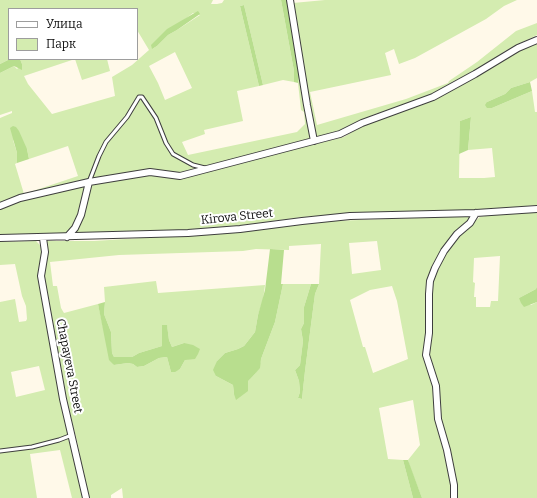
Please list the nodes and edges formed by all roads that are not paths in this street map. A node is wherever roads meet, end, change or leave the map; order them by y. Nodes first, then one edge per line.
1 (290, 0) edge
2 (537, 40) edge
3 (314, 140) junction
4 (208, 169) junction
5 (89, 182) junction
6 (0, 206) edge
7 (537, 209) edge
8 (476, 213) junction
9 (67, 237) junction
10 (0, 238) edge
11 (43, 238) junction
12 (72, 435) junction
13 (0, 451) edge
14 (86, 498) edge
15 (454, 498) edge

1 - 3 street
2 - 3 street
3 - 4 street
4 - 5 street
4 - 5 lane
5 - 6 street
5 - 9 street
7 - 8 street, Kirova Street
8 - 9 street, Kirova Street
8 - 15 street
9 - 11 street, Kirova Street
10 - 11 street, Kirova Street
11 - 12 street, Chapayeva Street
12 - 13 lane
12 - 14 street, Chapayeva Street

